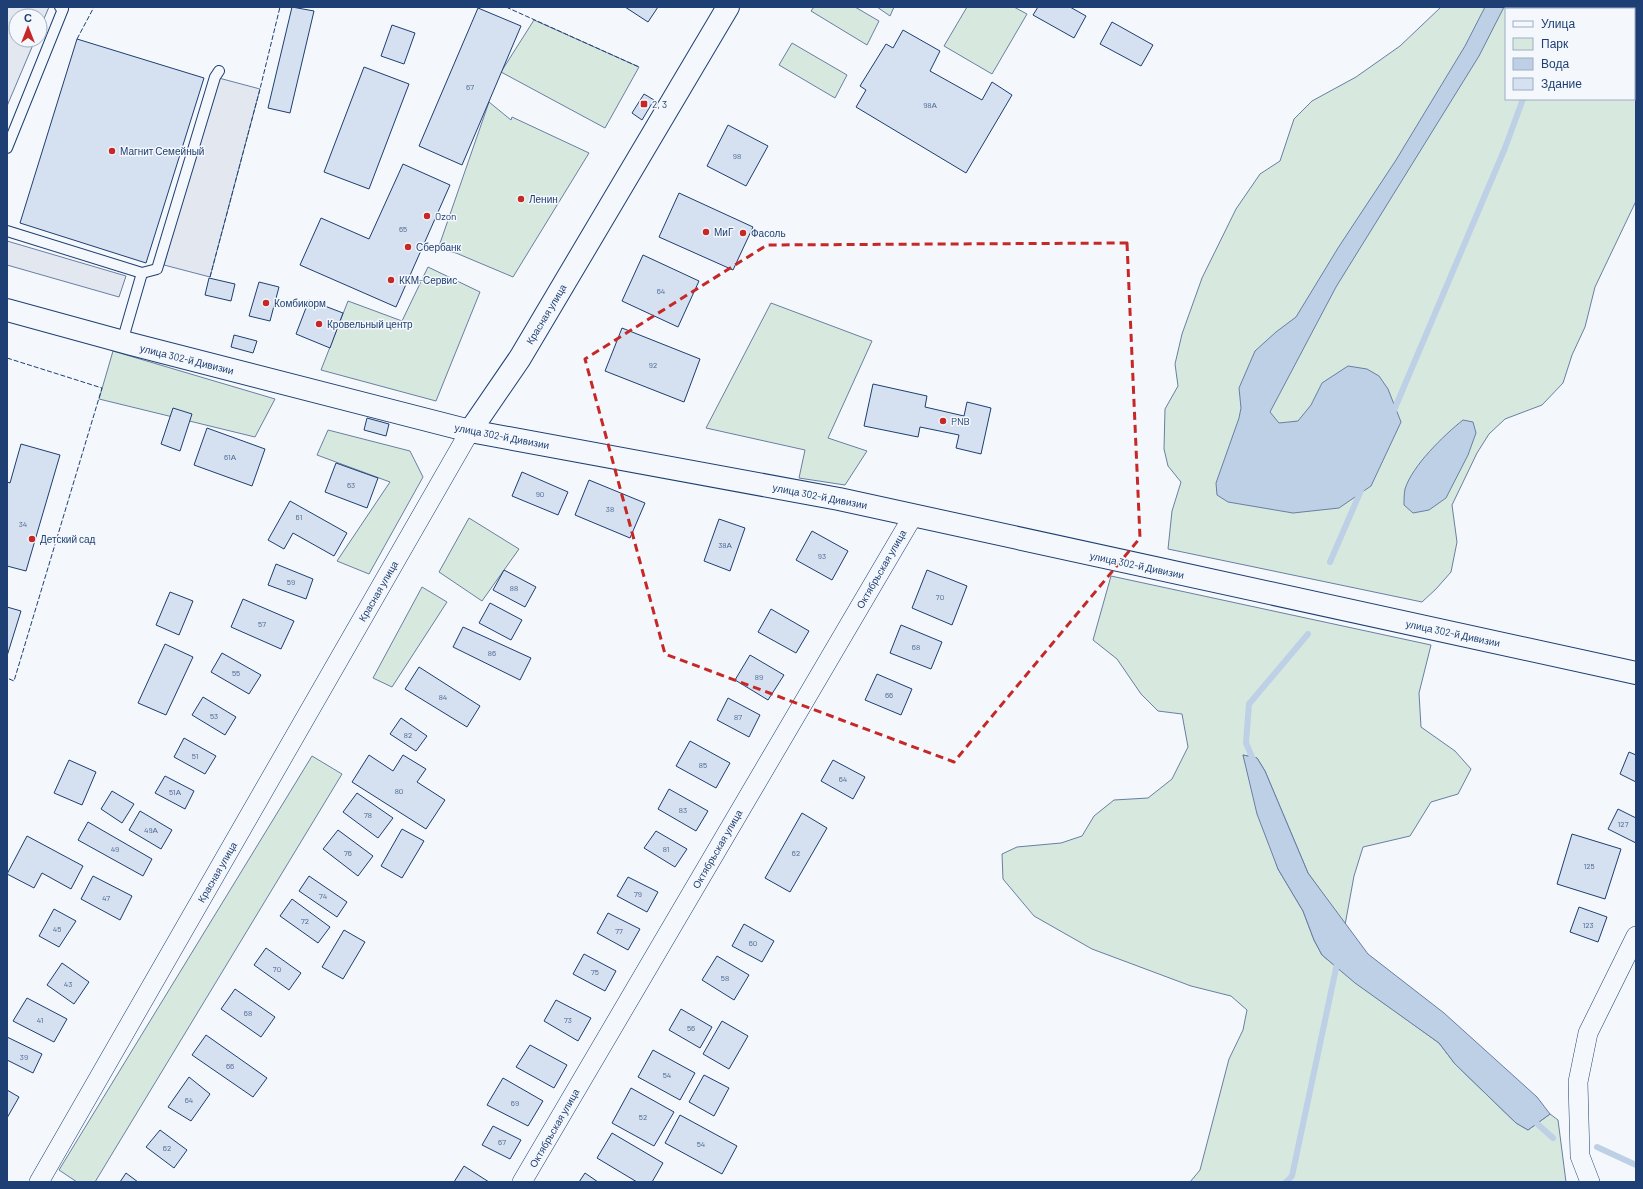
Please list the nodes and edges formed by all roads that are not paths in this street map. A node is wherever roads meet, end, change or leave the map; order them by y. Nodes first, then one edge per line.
1 (60, 7) edge
2 (728, 7) edge
3 (219, 70) dead end
4 (7, 148) edge
5 (7, 231) edge
6 (142, 273) junction
7 (7, 310) edge
8 (122, 342) junction
9 (470, 431) junction
10 (913, 516) junction
11 (1636, 673) edge
12 (1636, 936) edge
13 (39, 1182) edge
14 (522, 1182) edge
15 (1590, 1182) edge

1 - 4 lane
2 - 9 main road, Красная улица
3 - 6 lane
5 - 6 lane
6 - 8 lane
7 - 8 main road, улица 302-й Дивизии
8 - 9 main road, улица 302-й Дивизии
9 - 10 main road, улица 302-й Дивизии
9 - 13 street, Красная улица
10 - 11 main road, улица 302-й Дивизии
10 - 14 street, Октябрьская улица
12 - 15 street

